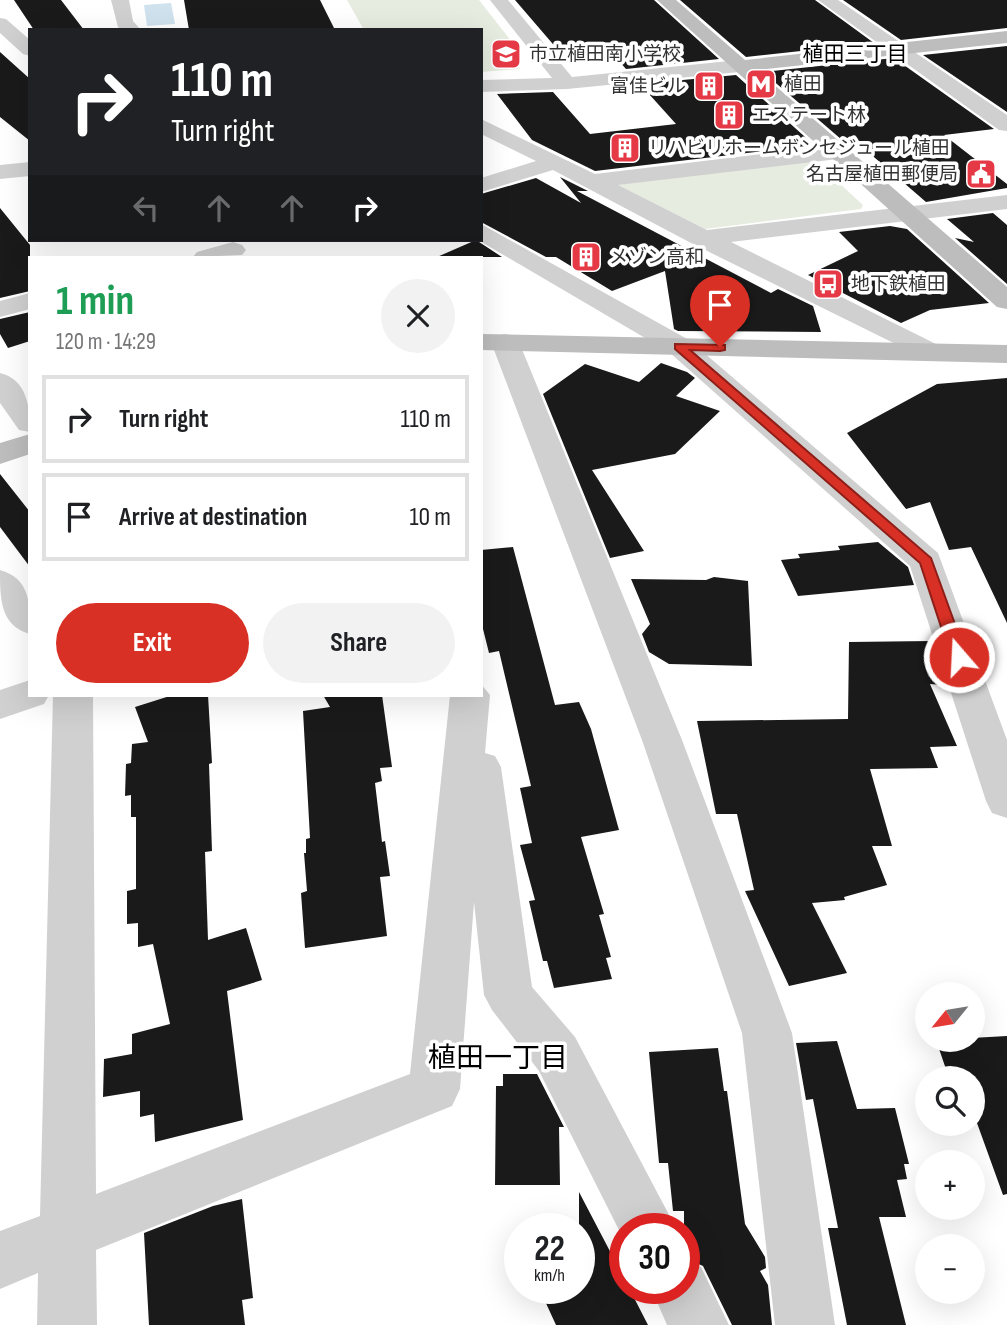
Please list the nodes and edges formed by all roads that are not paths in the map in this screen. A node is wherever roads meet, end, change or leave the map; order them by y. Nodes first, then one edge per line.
1 (122, 0) edge
2 (499, 0) edge
3 (666, 0) edge
4 (827, 0) edge
5 (0, 23) edge
6 (130, 28) edge
7 (1007, 37) edge
8 (28, 48) edge
9 (894, 48) junction
10 (739, 66) junction
11 (567, 83) junction
12 (483, 86) edge
13 (1007, 125) edge
14 (483, 126) edge
15 (838, 152) junction
16 (554, 163) junction
17 (28, 169) edge
18 (0, 172) edge
19 (592, 181) junction
20 (483, 184) edge
21 (1007, 202) edge
22 (908, 214) junction
23 (483, 232) edge
24 (700, 238) junction
25 (232, 249) edge
26 (209, 256) edge
27 (1007, 301) edge
28 (28, 302) edge
29 (0, 309) edge
30 (493, 342) edge
31 (679, 346) junction
32 (930, 352) junction
33 (1007, 354) edge
34 (0, 382) edge
35 (28, 420) edge
36 (28, 444) edge
37 (0, 454) edge
38 (0, 582) edge
39 (28, 619) edge
40 (28, 695) edge
41 (72, 697) edge
42 (470, 697) edge
43 (470, 697) edge
44 (0, 705) edge
45 (1007, 801) edge
46 (640, 1213) edge
47 (68, 1233) junction
48 (0, 1260) edge
49 (688, 1304) edge
50 (67, 1325) edge
51 (699, 1325) edge
52 (805, 1325) edge

1 - 6 street
2 - 11 street
3 - 10 street
4 - 9 street
5 - 8 street
7 - 9 street
9 - 10 street
9 - 13 street
10 - 11 street
10 - 15 street
11 - 12 street
14 - 16 street
15 - 19 street
15 - 22 street
16 - 19 street
16 - 20 street
17 - 18 street
19 - 24 street
21 - 22 street
22 - 24 street
22 - 27 street
23 - 31 street
24 - 32 street
25 - 26 street
28 - 29 street
30 - 31 street
30 - 52 street
31 - 32 street
31 - 45 street
32 - 33 street
34 - 35 street
36 - 37 street
38 - 39 street
40 - 44 street
41 - 47 street
42 - 47 street
43 - 46 street
47 - 48 street
47 - 50 street
49 - 51 street

